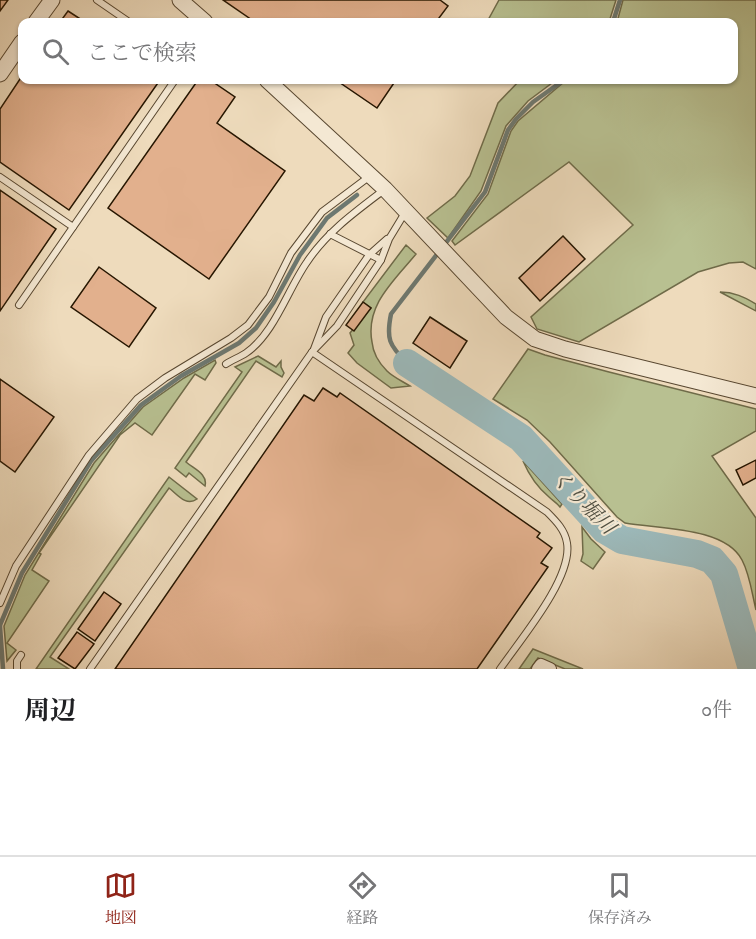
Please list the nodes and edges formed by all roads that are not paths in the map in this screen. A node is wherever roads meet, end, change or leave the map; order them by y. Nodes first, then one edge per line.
1 (52, 0) edge
2 (98, 0) edge
3 (180, 0) edge
4 (39, 18) edge
5 (123, 18) edge
6 (200, 18) edge
7 (18, 48) edge
8 (0, 74) edge
9 (173, 84) edge
10 (271, 84) edge
11 (371, 176) junction
12 (0, 177) edge
13 (385, 189) junction
14 (406, 211) junction
15 (74, 227) junction
16 (330, 234) junction
17 (389, 238) junction
18 (369, 255) junction
19 (381, 260) junction
20 (20, 305) dead end
21 (312, 352) junction
22 (226, 364) dead end
23 (756, 396) edge
24 (0, 603) edge
25 (21, 656) dead end
26 (17, 669) edge
27 (90, 669) edge
28 (500, 669) edge
29 (538, 669) edge
30 (550, 669) edge

1 - 4 street
2 - 5 lane
3 - 6 street
7 - 8 street
9 - 15 lane
10 - 11 street
11 - 13 street
11 - 24 lane
12 - 15 lane
13 - 14 street
13 - 16 lane
14 - 17 lane
14 - 23 street
15 - 20 lane
16 - 18 lane
16 - 22 lane
17 - 18 lane
17 - 19 lane
18 - 19 lane
18 - 21 lane
19 - 21 lane
21 - 27 lane
21 - 28 lane
25 - 26 lane
29 - 30 street

